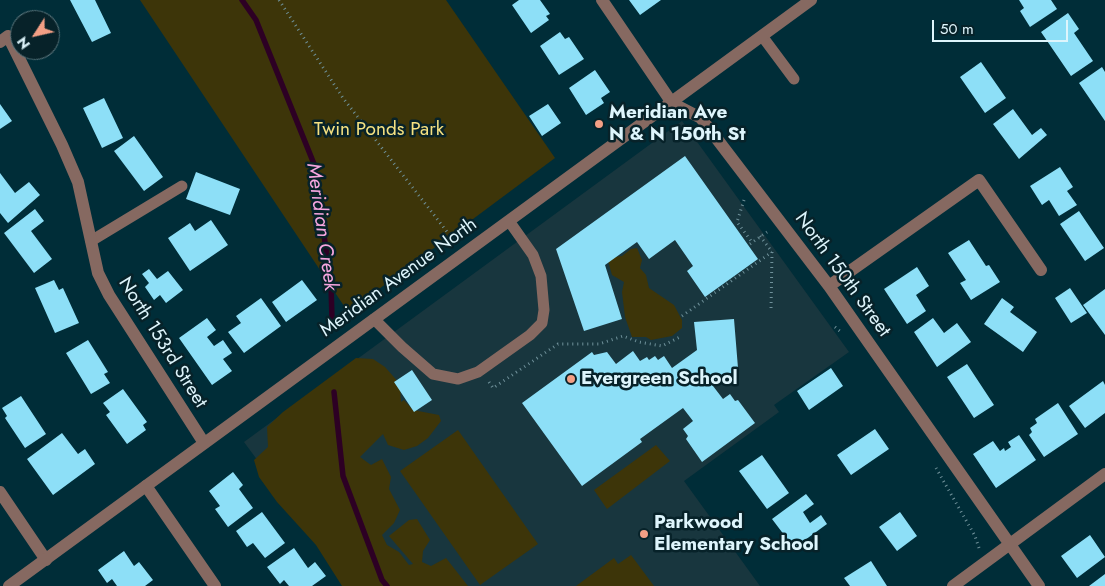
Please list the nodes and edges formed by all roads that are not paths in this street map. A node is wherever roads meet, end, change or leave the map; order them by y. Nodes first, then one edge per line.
1 (602, 0) edge
2 (811, 0) edge
3 (762, 36) junction
4 (4, 39) edge
5 (794, 79) dead end
6 (672, 103) junction
7 (182, 186) dead end
8 (509, 221) junction
9 (91, 241) junction
10 (1041, 270) dead end
11 (829, 286) junction
12 (374, 319) junction
13 (204, 443) junction
14 (1105, 474) edge
15 (146, 486) junction
16 (0, 492) edge
17 (1009, 545) junction
18 (46, 560) junction
19 (9, 586) edge
20 (215, 586) edge
21 (953, 586) edge
22 (1039, 586) edge

1 - 6 street, North 150th Street
2 - 3 street, Meridian Avenue North
3 - 5 lane
3 - 6 street, Meridian Avenue North
4 - 9 street, North 153rd Street
6 - 8 street, Meridian Avenue North
6 - 11 street, North 150th Street
7 - 9 lane
8 - 12 street, Meridian Avenue North
8 - 12 lane
9 - 13 street, North 153rd Street
10 - 11 street
11 - 17 street, North 150th Street
12 - 13 street, Meridian Avenue North
13 - 15 street, Meridian Avenue North
14 - 17 street
15 - 18 street, Meridian Avenue North
15 - 20 street
16 - 18 street
17 - 21 street
17 - 22 street, North 150th Street
18 - 19 street, Meridian Avenue North

